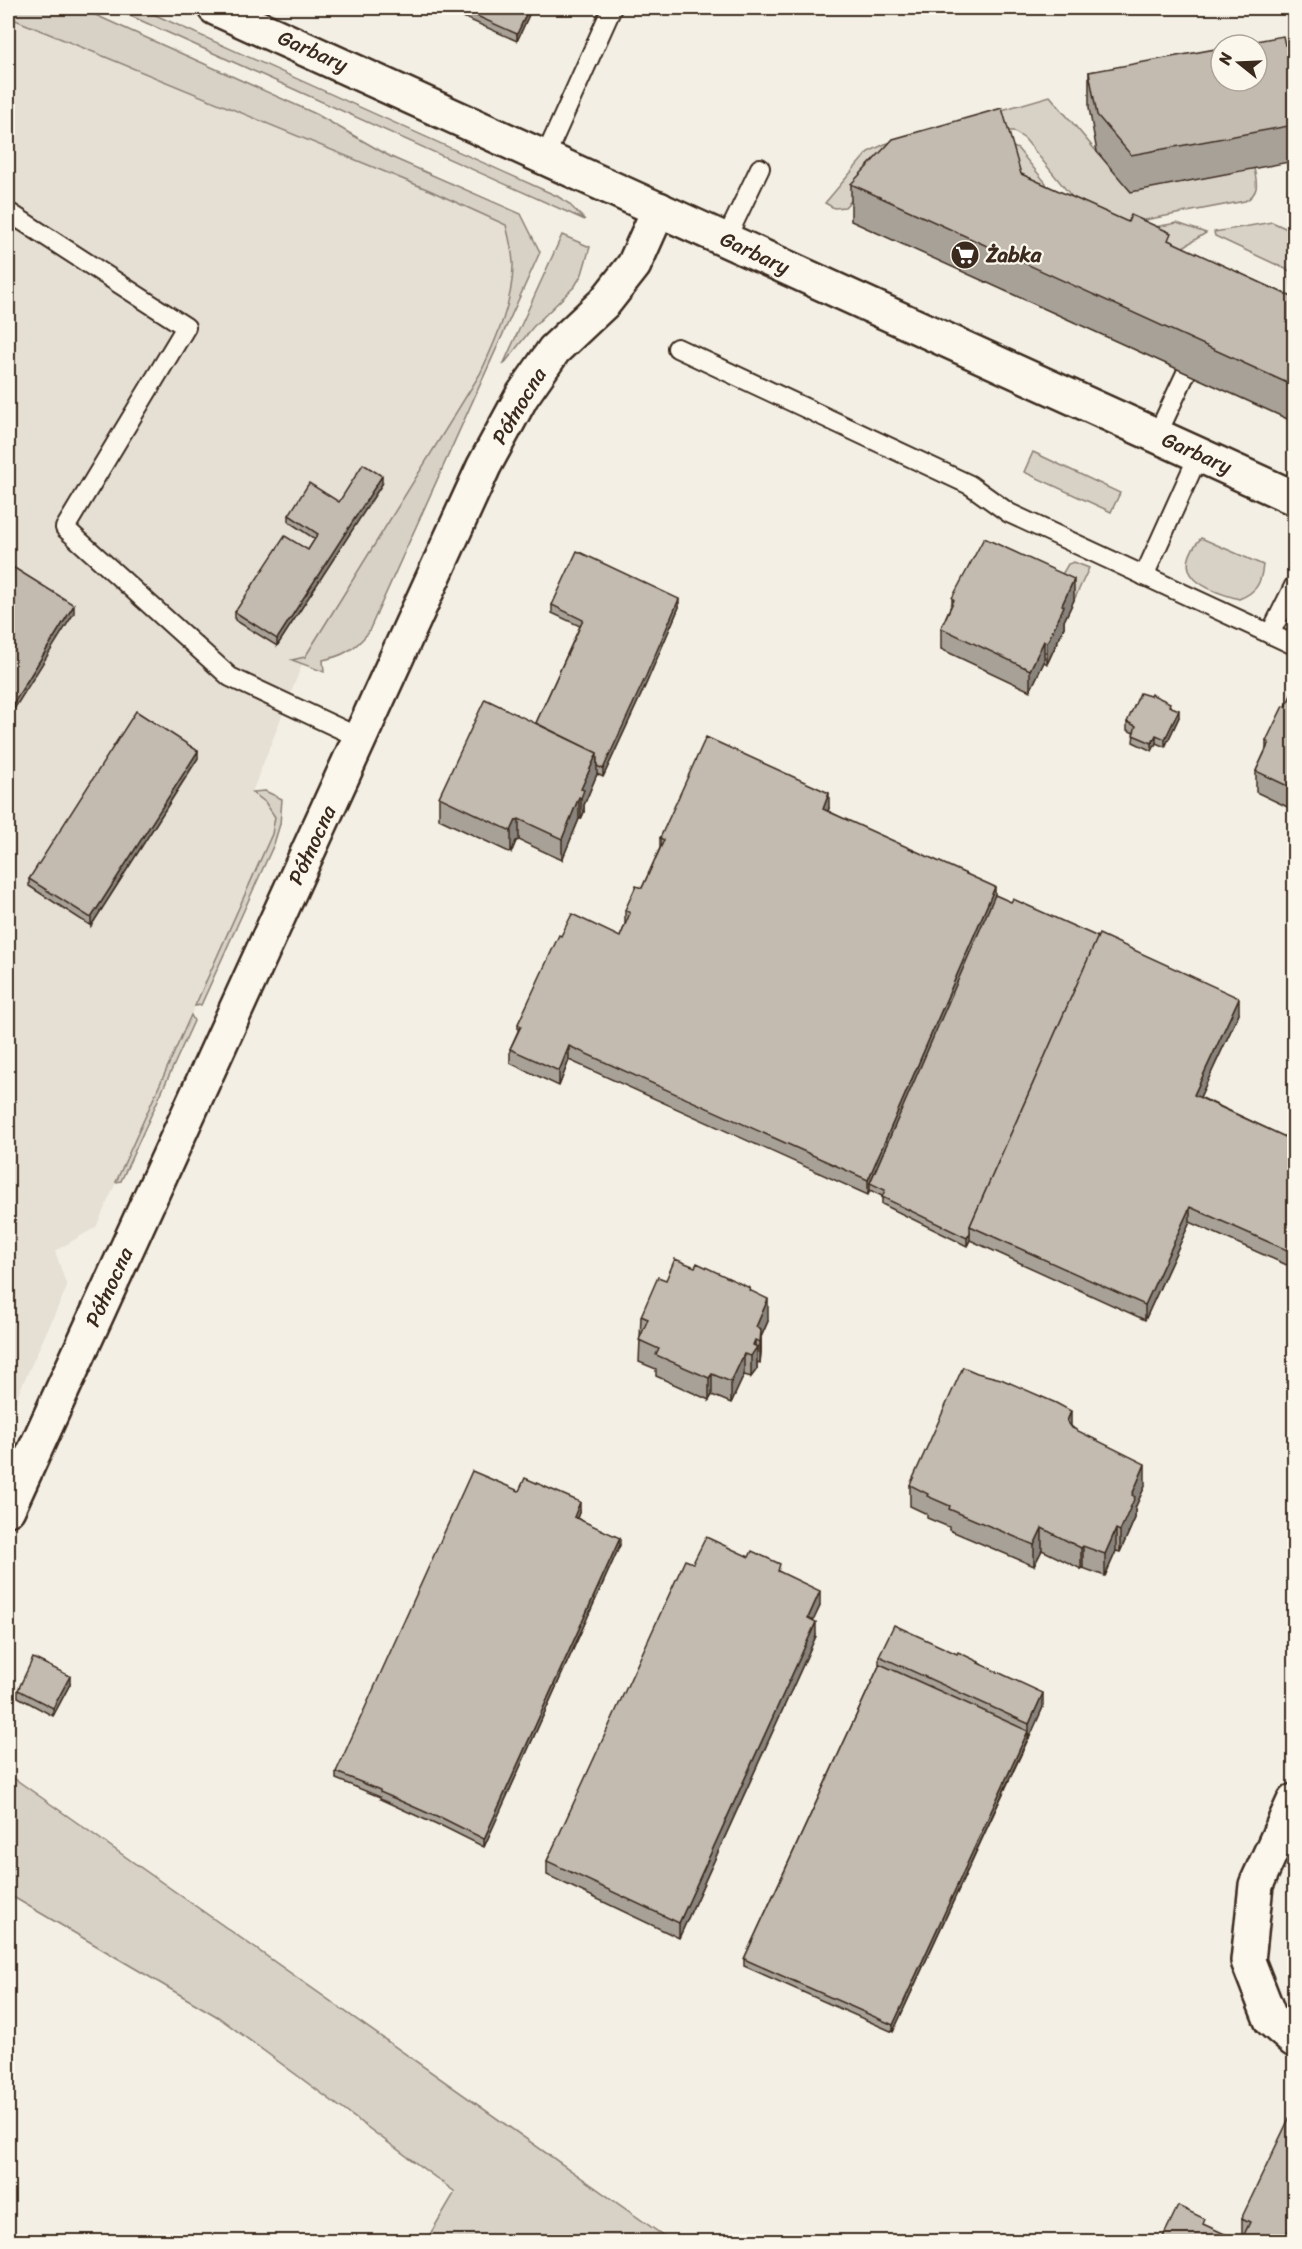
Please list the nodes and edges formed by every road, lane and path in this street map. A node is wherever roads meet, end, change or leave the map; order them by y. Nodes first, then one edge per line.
1 (215, 8) edge
2 (612, 8) edge
3 (545, 157) junction
4 (760, 168) dead end
5 (659, 209) junction
6 (8, 217) edge
7 (726, 239) junction
8 (677, 348) dead end
9 (1186, 373) edge
10 (1157, 435) junction
11 (1199, 454) junction
12 (1294, 498) edge
13 (1144, 576) junction
14 (1294, 586) edge
15 (1270, 634) junction
16 (1294, 645) edge
17 (360, 738) junction
18 (8, 1509) edge
19 (1294, 1801) edge
20 (1294, 2040) edge

1 - 3 street, Garbary
2 - 3 lane
3 - 5 street, Garbary
4 - 7 lane
5 - 7 street, Garbary
5 - 17 street, Północna
6 - 17 lane
7 - 10 street, Garbary
8 - 13 lane
9 - 10 lane
10 - 11 street, Garbary
11 - 12 street, Garbary
11 - 13 lane
13 - 15 lane
14 - 15 lane
15 - 16 lane
17 - 18 street, Północna
19 - 20 street

